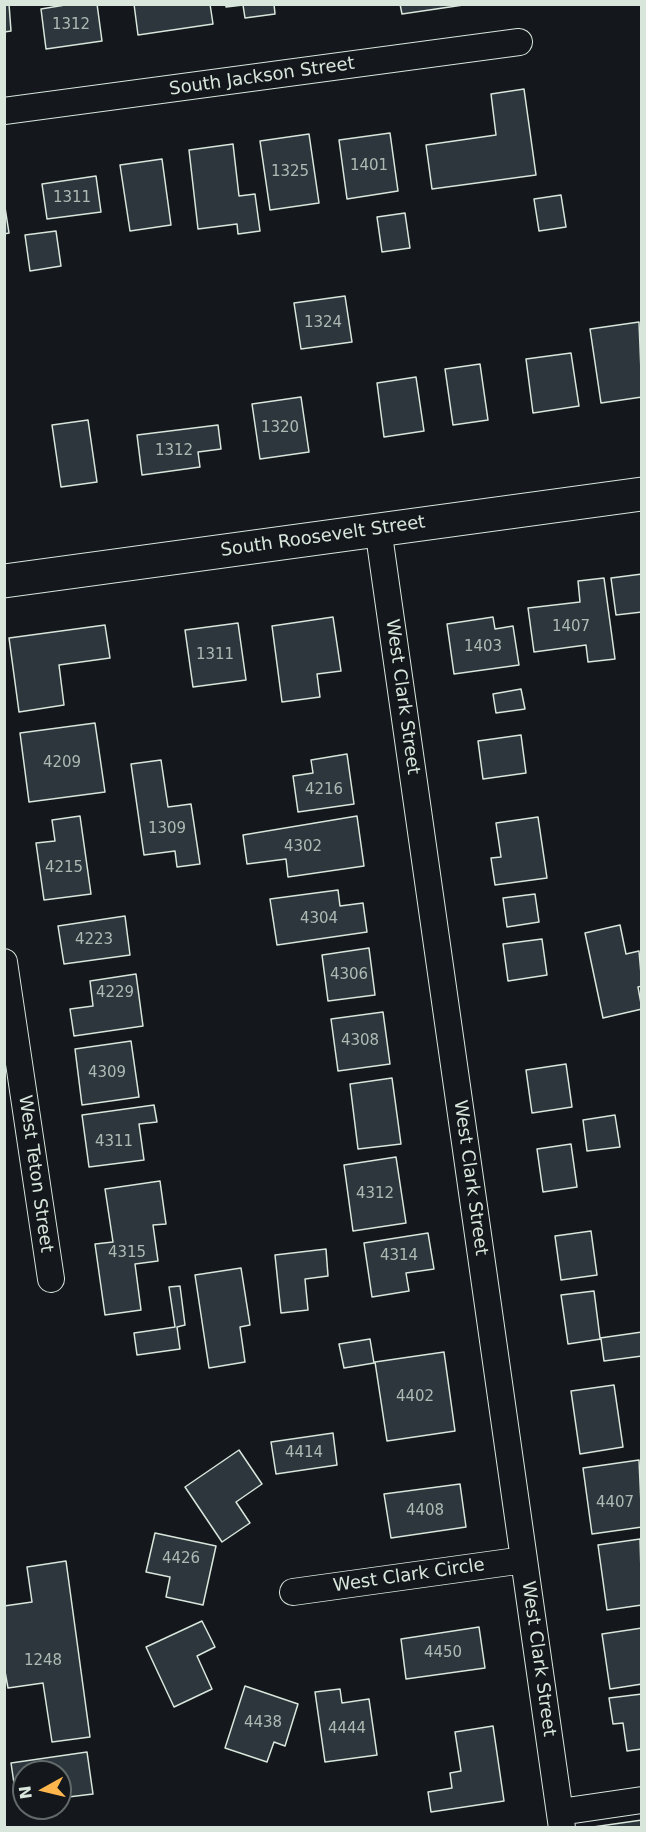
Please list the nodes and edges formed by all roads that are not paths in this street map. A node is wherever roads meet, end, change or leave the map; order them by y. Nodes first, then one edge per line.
1 (519, 42) dead end
2 (4, 111) edge
3 (642, 495) edge
4 (378, 528) junction
5 (4, 581) edge
6 (4, 962) edge
7 (51, 1279) dead end
8 (524, 1560) junction
9 (293, 1592) dead end
10 (642, 1800) edge
11 (561, 1820) edge

1 - 2 street, South Jackson Street
3 - 4 street, South Roosevelt Street
4 - 5 street, South Roosevelt Street
4 - 8 street, West Clark Street
6 - 7 street, West Teton Street
8 - 9 street, West Clark Circle
8 - 11 street, West Clark Street
10 - 11 street

